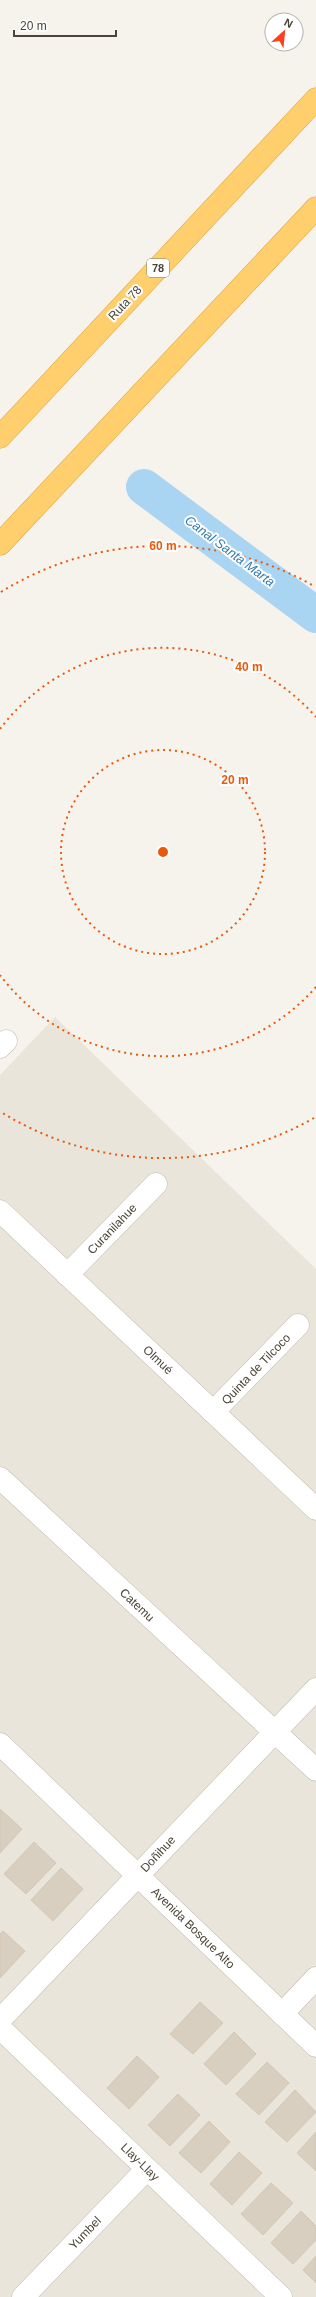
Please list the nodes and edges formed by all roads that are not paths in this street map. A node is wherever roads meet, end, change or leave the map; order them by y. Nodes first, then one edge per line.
1 (316, 99) edge
2 (316, 208) edge
3 (0, 437) edge
4 (0, 544) edge
5 (156, 1184) dead end
6 (0, 1211) edge
7 (68, 1275) junction
8 (298, 1325) dead end
9 (213, 1412) junction
10 (0, 1478) edge
11 (316, 1509) edge
12 (316, 1689) edge
13 (275, 1732) junction
14 (0, 1744) edge
15 (316, 1770) edge
16 (138, 1876) junction
17 (316, 1978) edge
18 (282, 2014) junction
19 (0, 2020) edge
20 (0, 2028) edge
21 (316, 2046) edge
22 (147, 2169) junction
23 (279, 2296) edge
24 (23, 2297) edge

1 - 3 highway, Ruta 78 / 78
2 - 4 highway
5 - 7 street, Curanilahue
6 - 7 street, Olmué
7 - 9 street, Olmué
8 - 9 street, Quinta de Tilcoco
9 - 11 street, Olmué
10 - 13 street, Catemu
12 - 13 street, Doñihue
13 - 15 street, Catemu
13 - 16 street, Doñihue
14 - 16 street, Avenida Bosque Alto
16 - 18 street, Avenida Bosque Alto
16 - 19 street, Doñihue
17 - 18 street
18 - 21 street, Avenida Bosque Alto
20 - 22 street, Llay-Llay
22 - 23 street, Llay-Llay
22 - 24 street, Yumbel

